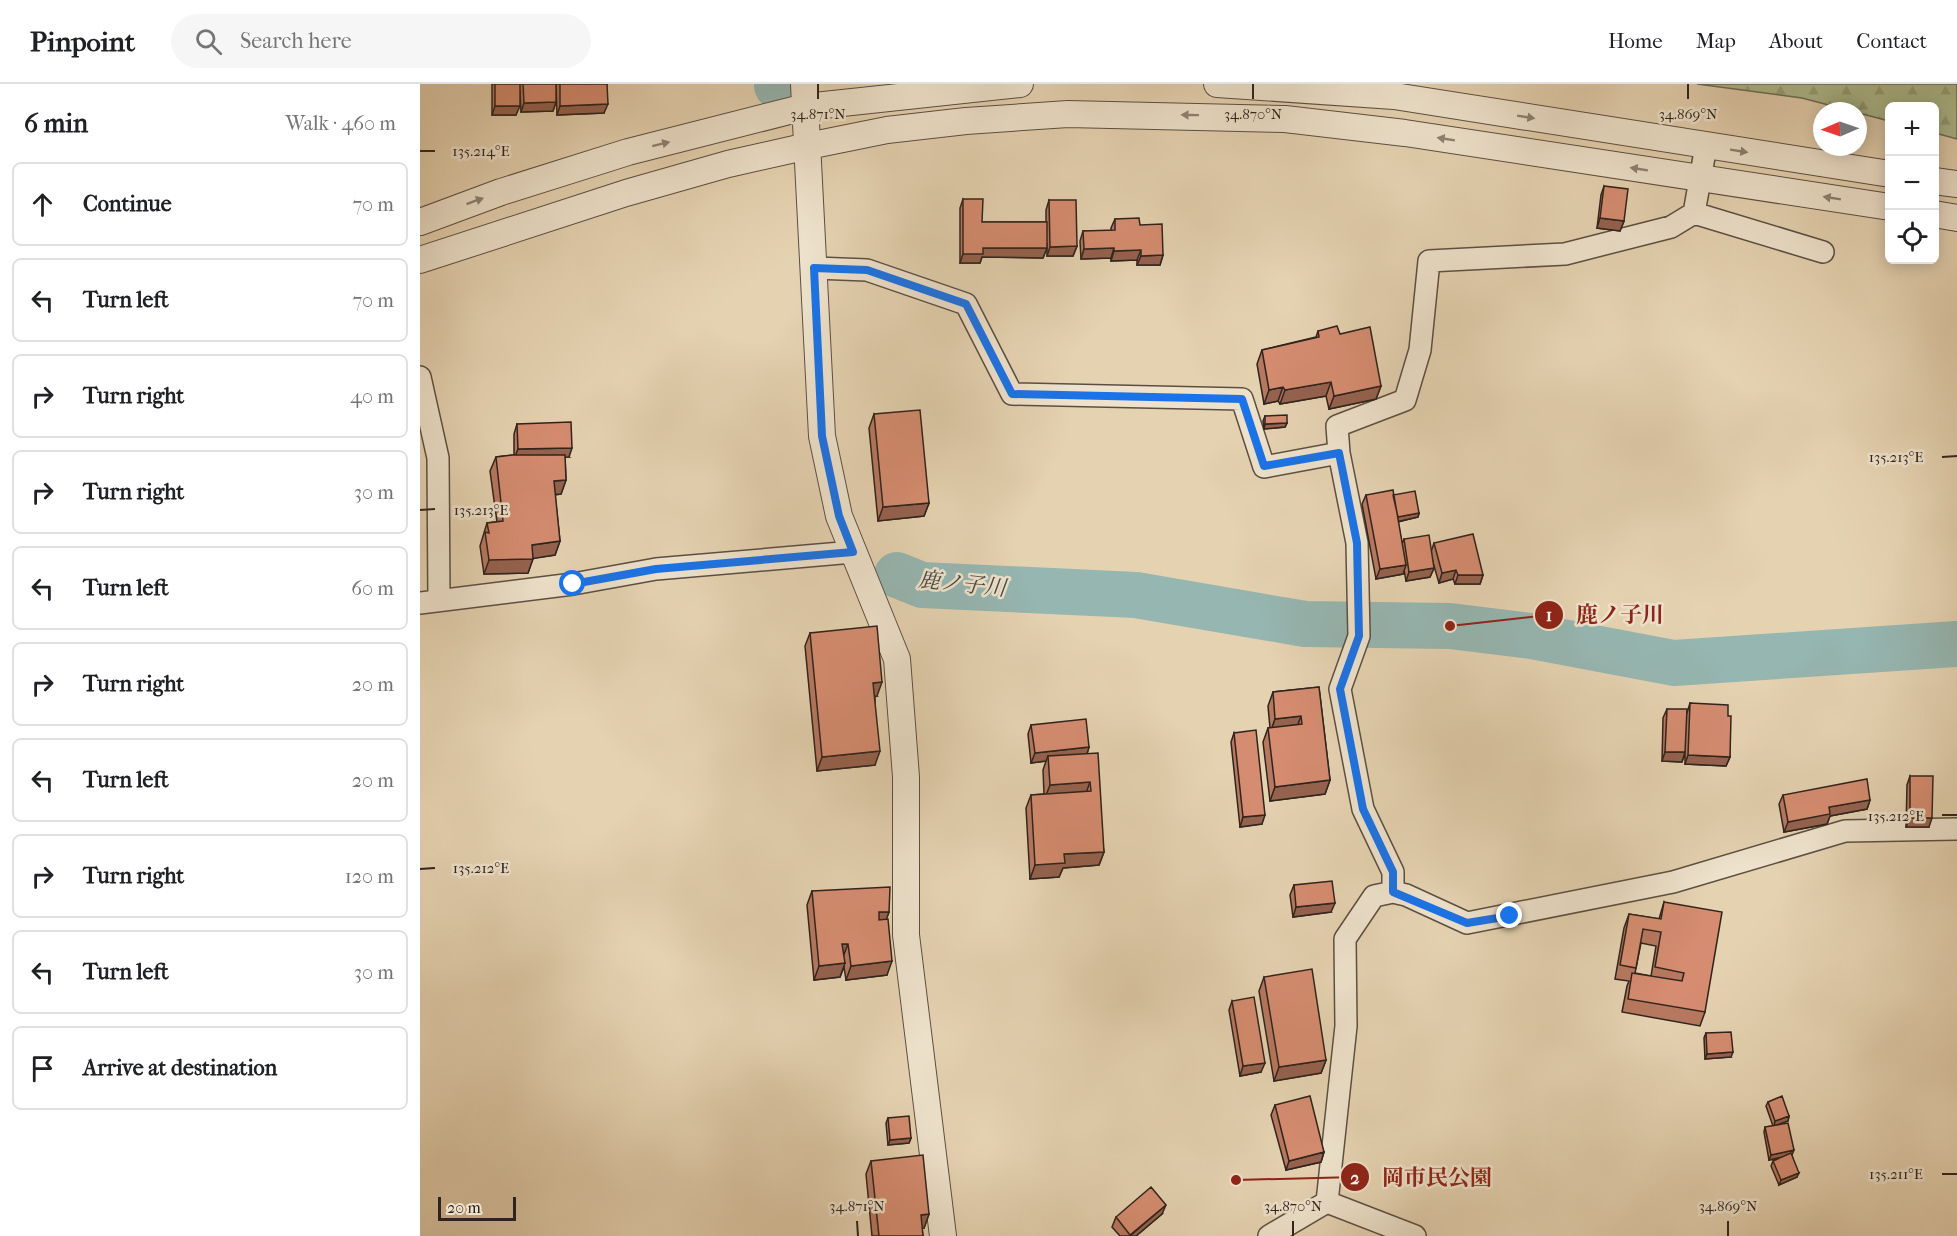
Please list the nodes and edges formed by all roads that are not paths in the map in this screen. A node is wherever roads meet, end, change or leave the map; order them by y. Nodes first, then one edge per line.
1 (1020, 84) edge
2 (1218, 84) edge
3 (804, 96) edge
4 (808, 146) junction
5 (1706, 146) junction
6 (1885, 173) edge
7 (1700, 178) junction
8 (1939, 182) edge
9 (1957, 184) edge
10 (1885, 206) edge
11 (1694, 213) junction
12 (1939, 215) edge
13 (1957, 218) edge
14 (420, 222) edge
15 (1823, 252) dead end
16 (420, 260) edge
17 (814, 268) junction
18 (420, 377) edge
19 (1339, 453) junction
20 (853, 552) junction
21 (430, 602) edge
22 (1957, 830) edge
23 (1393, 892) junction
24 (1327, 1202) junction
25 (943, 1236) edge
26 (1269, 1236) edge
27 (1415, 1236) edge

1 - 3 street
2 -> 5 street
3 - 4 street
14 -> 3 street
7 -> 4 street
4 - 16 street
4 - 17 street
5 -> 6 street
5 - 7 street
10 -> 7 street
7 - 11 street
8 - 9 street
11 - 15 street
11 - 19 street
12 - 13 street
17 - 19 street
17 - 20 street
18 - 21 street
19 - 23 street
20 - 21 street
20 - 25 street
22 - 23 street
23 - 24 street
24 - 26 street
24 - 27 street

